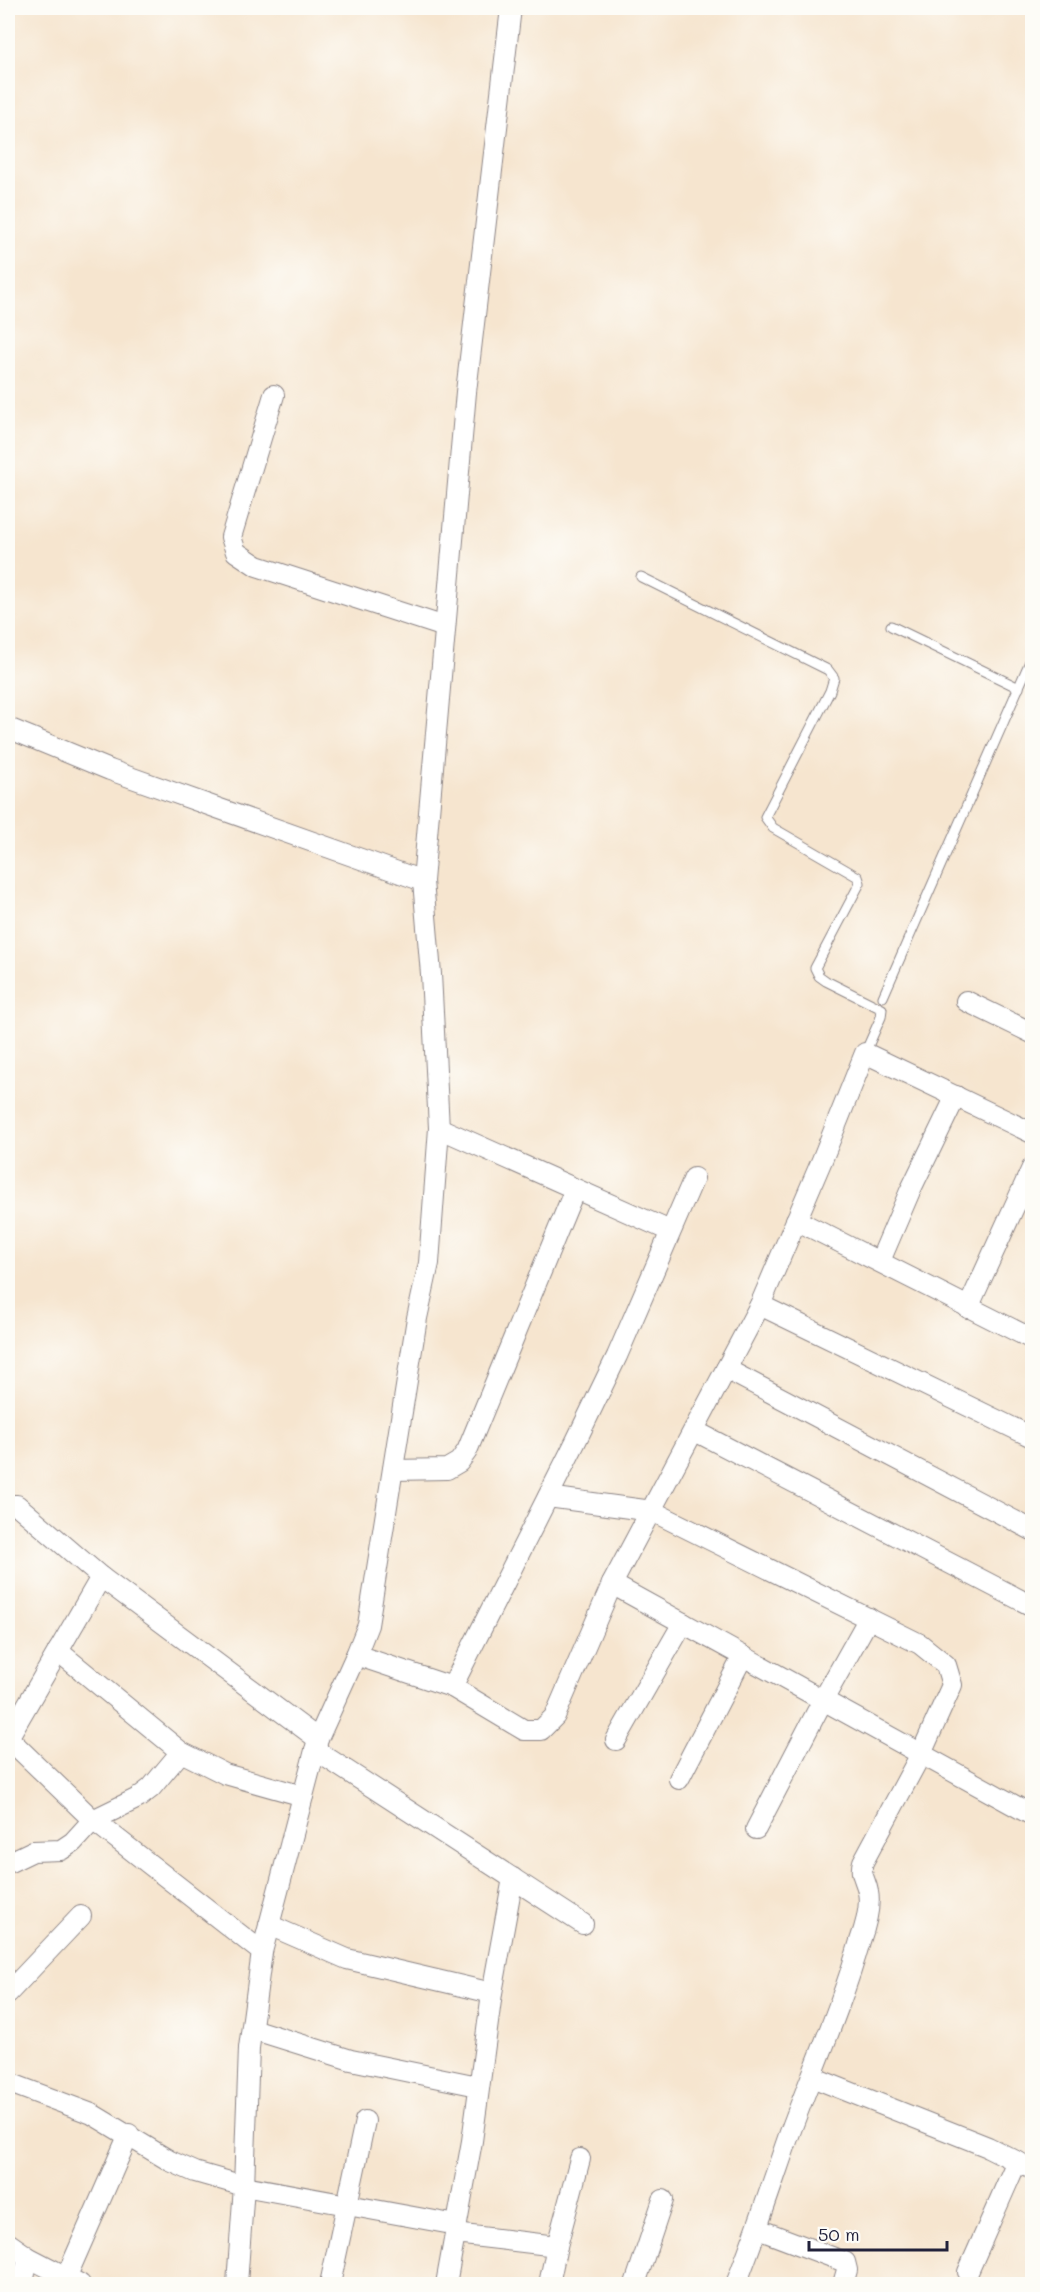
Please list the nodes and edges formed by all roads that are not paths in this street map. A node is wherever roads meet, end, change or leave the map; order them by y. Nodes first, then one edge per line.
1 (511, 8) edge
2 (274, 394) dead end
3 (641, 577) dead end
4 (891, 626) dead end
5 (445, 627) junction
6 (1032, 657) edge
7 (1019, 688) junction
8 (8, 728) edge
9 (423, 881) junction
10 (883, 997) dead end
11 (966, 1001) dead end
12 (1032, 1033) edge
13 (865, 1053) junction
14 (956, 1096) junction
15 (439, 1128) junction
16 (1032, 1133) edge
17 (1032, 1168) edge
18 (694, 1178) dead end
19 (575, 1189) junction
20 (796, 1220) junction
21 (670, 1230) junction
22 (880, 1261) junction
23 (760, 1305) junction
24 (968, 1308) junction
25 (1032, 1339) edge
26 (726, 1369) junction
27 (695, 1431) junction
28 (1032, 1437) edge
29 (393, 1470) junction
30 (548, 1497) junction
31 (8, 1504) edge
32 (652, 1511) junction
33 (1032, 1530) edge
34 (101, 1577) junction
35 (612, 1584) junction
36 (1032, 1606) edge
37 (869, 1618) junction
38 (683, 1623) junction
39 (58, 1652) junction
40 (356, 1655) junction
41 (743, 1656) junction
42 (452, 1687) junction
43 (823, 1700) junction
44 (8, 1738) edge
45 (616, 1740) dead end
46 (316, 1745) junction
47 (181, 1752) junction
48 (921, 1754) junction
49 (679, 1779) dead end
50 (303, 1796) junction
51 (1030, 1809) edge
52 (93, 1820) junction
53 (756, 1829) dead end
54 (8, 1863) edge
55 (513, 1878) junction
56 (81, 1916) dead end
57 (583, 1924) dead end
58 (269, 1925) junction
59 (262, 1952) junction
60 (8, 1993) edge
61 (492, 1993) junction
62 (252, 2029) junction
63 (8, 2072) edge
64 (812, 2077) junction
65 (14, 2086) edge
66 (478, 2086) junction
67 (365, 2121) dead end
68 (129, 2134) junction
69 (580, 2159) dead end
70 (1025, 2165) edge
71 (244, 2186) junction
72 (663, 2200) dead end
73 (347, 2206) junction
74 (456, 2229) junction
75 (758, 2229) junction
76 (8, 2243) edge
77 (557, 2246) junction
78 (28, 2257) junction
79 (968, 2272) dead end
80 (73, 2281) edge
81 (23, 2284) edge
82 (237, 2284) edge
83 (330, 2284) edge
84 (446, 2284) edge
85 (549, 2284) edge
86 (635, 2284) edge
87 (736, 2284) edge
88 (843, 2284) edge

1 - 5 street
2 - 5 street
3 - 13 lane
4 - 7 lane
5 - 9 street
6 - 7 lane
7 - 10 lane
8 - 9 street
9 - 15 street
11 - 12 street
13 - 14 street
13 - 20 street
14 - 16 street
14 - 22 street
15 - 19 street
15 - 29 street
17 - 24 street
18 - 21 street
19 - 21 street
19 - 29 street
20 - 22 street
20 - 23 street
21 - 30 street
22 - 24 street
23 - 26 street
23 - 28 street
24 - 25 street
26 - 27 street
26 - 33 street
27 - 32 street
27 - 36 street
29 - 40 street
30 - 32 street
30 - 42 street
31 - 34 street
32 - 35 street
32 - 37 street
34 - 39 street
34 - 46 street
35 - 38 street
35 - 42 street
37 - 43 street
37 - 48 street
38 - 41 street
38 - 45 street
39 - 44 street
39 - 47 street
40 - 42 street
40 - 46 street
41 - 43 street
41 - 49 street
43 - 48 street
43 - 53 street
44 - 52 street
46 - 50 street
46 - 55 street
47 - 50 street
47 - 52 street
48 - 51 street
48 - 64 street
50 - 58 street
52 - 54 street
52 - 59 street
55 - 57 street
55 - 61 street
56 - 60 street
58 - 59 street
58 - 61 street
59 - 62 street
61 - 66 street
62 - 66 street
62 - 71 street
63 - 65 street
64 - 70 street
64 - 75 street
65 - 68 street
66 - 74 street
67 - 73 street
68 - 71 street
68 - 80 street
69 - 77 street
70 - 79 street
71 - 73 street
71 - 82 street
72 - 86 street
73 - 74 street
73 - 83 street
74 - 77 street
74 - 84 street
75 - 87 street
75 - 88 street
76 - 78 street
77 - 85 street
78 - 80 street
78 - 81 street

